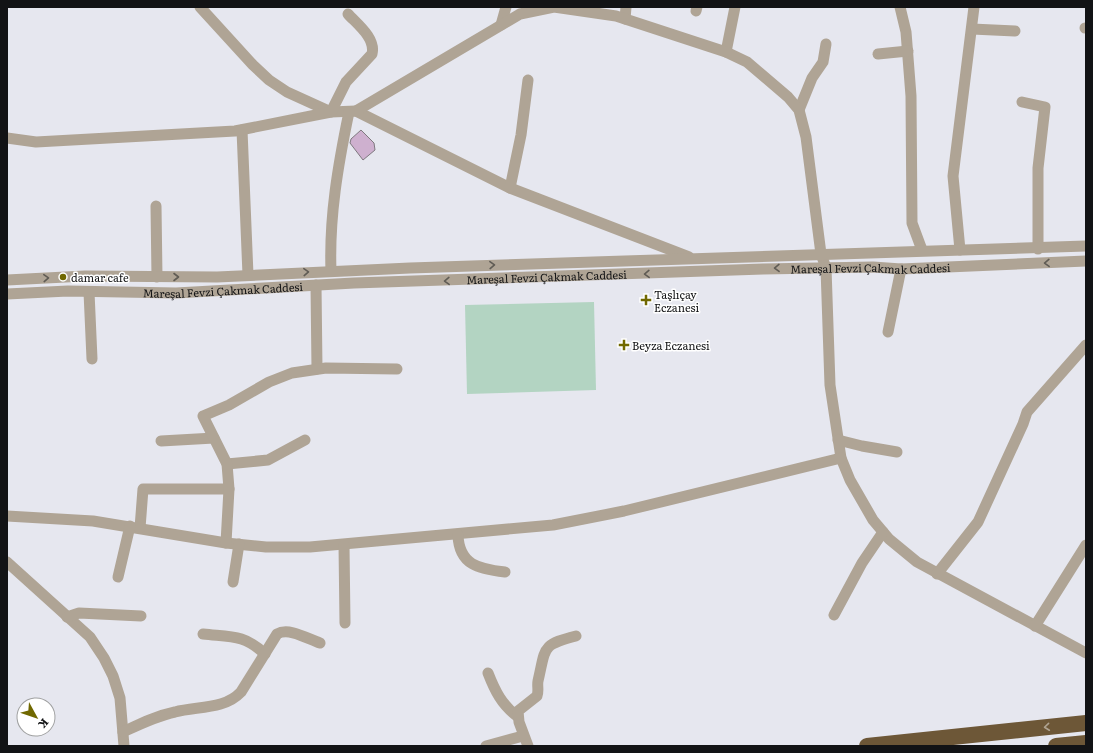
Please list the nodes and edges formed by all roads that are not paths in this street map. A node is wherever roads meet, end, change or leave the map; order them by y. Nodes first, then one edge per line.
1 (200, 7) edge
2 (506, 7) edge
3 (554, 7) edge
4 (626, 7) edge
5 (735, 7) edge
6 (900, 7) edge
7 (974, 7) edge
8 (348, 14) dead end
9 (625, 19) junction
10 (501, 24) junction
11 (972, 29) junction
12 (1015, 31) dead end
13 (826, 44) dead end
14 (908, 51) junction
15 (726, 52) junction
16 (878, 54) dead end
17 (528, 80) dead end
18 (1022, 102) dead end
19 (799, 110) junction
20 (331, 112) junction
21 (352, 112) junction
22 (242, 130) junction
23 (7, 138) edge
24 (510, 188) junction
25 (156, 206) dead end
26 (1086, 246) edge
27 (1038, 249) junction
28 (922, 250) junction
29 (960, 250) junction
30 (822, 254) junction
31 (694, 259) junction
32 (1086, 261) edge
33 (826, 268) junction
34 (901, 269) junction
35 (331, 271) junction
36 (248, 275) junction
37 (157, 277) junction
38 (7, 280) edge
39 (316, 285) junction
40 (89, 292) junction
41 (7, 294) edge
42 (888, 332) dead end
43 (1086, 345) edge
44 (92, 359) dead end
45 (317, 369) junction
46 (397, 369) dead end
47 (214, 438) junction
48 (305, 440) dead end
49 (838, 440) junction
50 (161, 441) dead end
51 (897, 452) dead end
52 (841, 458) junction
53 (227, 464) junction
54 (229, 489) junction
55 (7, 516) edge
56 (135, 527) junction
57 (883, 532) junction
58 (458, 535) junction
59 (226, 542) junction
60 (239, 544) junction
61 (344, 544) junction
62 (1086, 545) edge
63 (7, 562) edge
64 (505, 572) dead end
65 (937, 574) junction
66 (118, 577) dead end
67 (233, 582) dead end
68 (834, 615) dead end
69 (67, 616) junction
70 (141, 616) dead end
71 (345, 623) dead end
72 (1035, 626) junction
73 (203, 634) dead end
74 (576, 636) dead end
75 (320, 643) dead end
76 (1086, 653) edge
77 (265, 654) junction
78 (488, 673) dead end
79 (517, 716) junction
80 (1086, 723) edge
81 (123, 732) junction
82 (525, 741) edge
83 (1086, 743) edge
84 (124, 746) edge
85 (486, 746) edge
86 (867, 746) edge
87 (1056, 746) edge

1 - 20 street
2 - 10 street
3 - 9 street
3 - 10 street
4 - 9 street
5 - 15 street
6 - 14 street
7 - 11 street
8 - 20 street
9 - 15 street
10 - 21 street
11 - 12 street
11 - 29 street
13 - 19 street
14 - 16 street
14 - 28 street
15 - 19 street
17 - 24 street
18 - 27 street
19 - 30 street
20 - 21 street
20 - 22 street
21 - 24 street
21 - 35 street
22 - 23 street
22 - 36 street
24 - 31 street
25 - 37 street
26 - 27 street, Mareşal Fevzi Çakmak Caddesi
27 - 29 street, Mareşal Fevzi Çakmak Caddesi
28 - 29 street, Mareşal Fevzi Çakmak Caddesi
28 - 30 street, Mareşal Fevzi Çakmak Caddesi
30 - 31 street, Mareşal Fevzi Çakmak Caddesi
30 - 33 street
35 -> 31 street, Mareşal Fevzi Çakmak Caddesi
32 -> 34 street, Mareşal Fevzi Çakmak Caddesi
33 - 34 street, Mareşal Fevzi Çakmak Caddesi
33 -> 39 street, Mareşal Fevzi Çakmak Caddesi
33 - 49 street
34 - 42 street
36 -> 35 street, Mareşal Fevzi Çakmak Caddesi
37 -> 36 street, Mareşal Fevzi Çakmak Caddesi
38 -> 37 street, Mareşal Fevzi Çakmak Caddesi
39 - 40 street, Mareşal Fevzi Çakmak Caddesi
39 - 45 street
40 - 41 street, Mareşal Fevzi Çakmak Caddesi
40 - 44 street
43 - 65 street
45 - 46 street
45 - 47 street
47 - 50 street
47 - 53 street
48 - 53 street
49 - 51 street
49 - 52 street
52 - 57 street
52 - 58 street
53 - 54 street
54 - 56 street
54 - 59 street
55 - 56 street
56 - 59 street
56 - 66 street
57 - 65 street
57 - 68 street
58 - 61 street
58 - 64 street
59 - 60 street
60 - 61 street
60 - 67 street
61 - 71 street
62 - 72 street
63 - 69 street
65 - 72 street
69 - 70 street
69 - 81 street
72 - 76 street
73 - 77 street
74 - 79 street
75 - 77 street
77 - 81 street
78 - 79 street
79 - 82 street
80 -> 86 highway
81 - 84 street
82 - 85 street
83 - 87 highway

